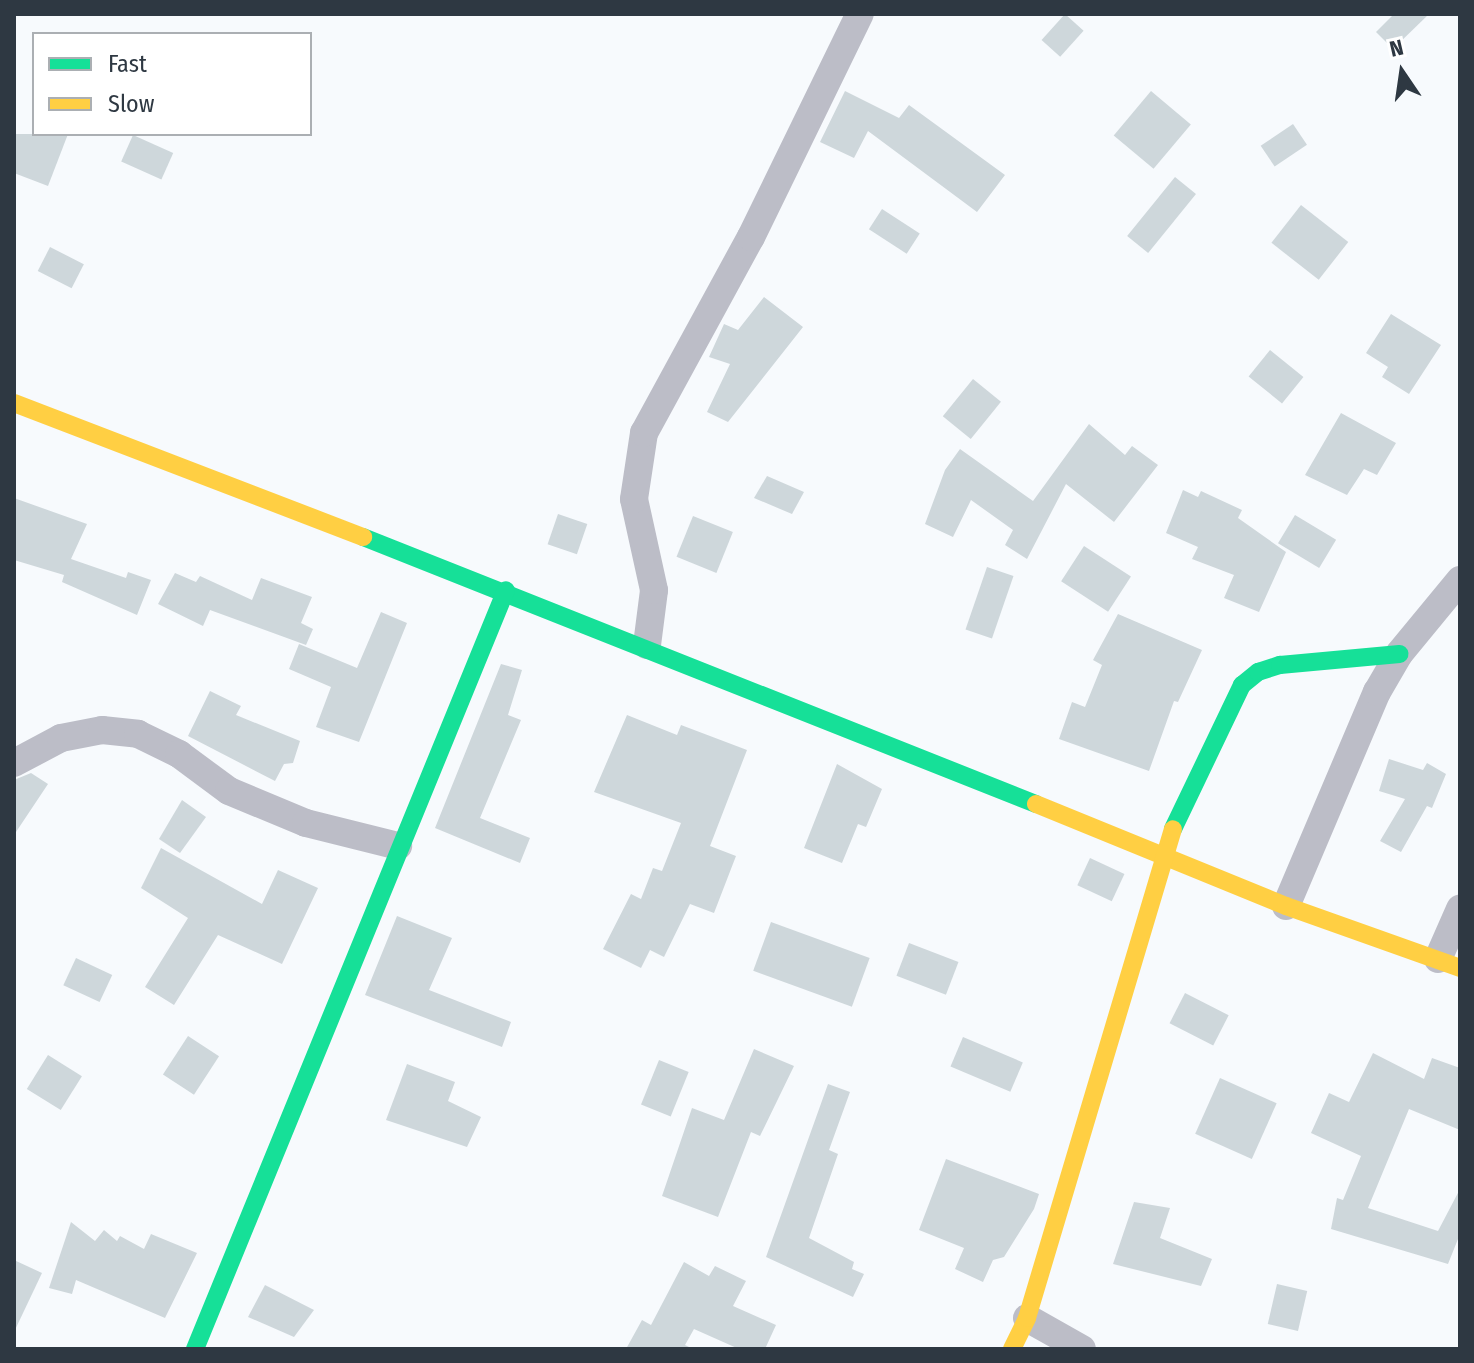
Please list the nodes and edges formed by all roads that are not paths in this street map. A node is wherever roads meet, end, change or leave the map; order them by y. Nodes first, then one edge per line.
1 (860, 14) edge
2 (14, 403) edge
3 (1460, 580) edge
4 (506, 590) junction
5 (647, 645) junction
6 (1399, 654) junction
7 (14, 763) edge
8 (398, 846) junction
9 (1162, 851) junction
10 (1286, 906) junction
11 (1460, 909) edge
12 (1449, 963) edge
13 (1027, 1318) junction
14 (195, 1349) edge
15 (1012, 1349) edge
16 (1082, 1349) edge

1 - 5 street
2 - 4 street
3 - 6 street
4 - 5 street
4 - 8 street
5 - 9 street
6 - 9 street
6 - 10 street
7 - 8 street
8 - 14 street
9 - 10 street
9 - 13 street
10 - 12 street
11 - 12 street
13 - 15 street
13 - 16 street

